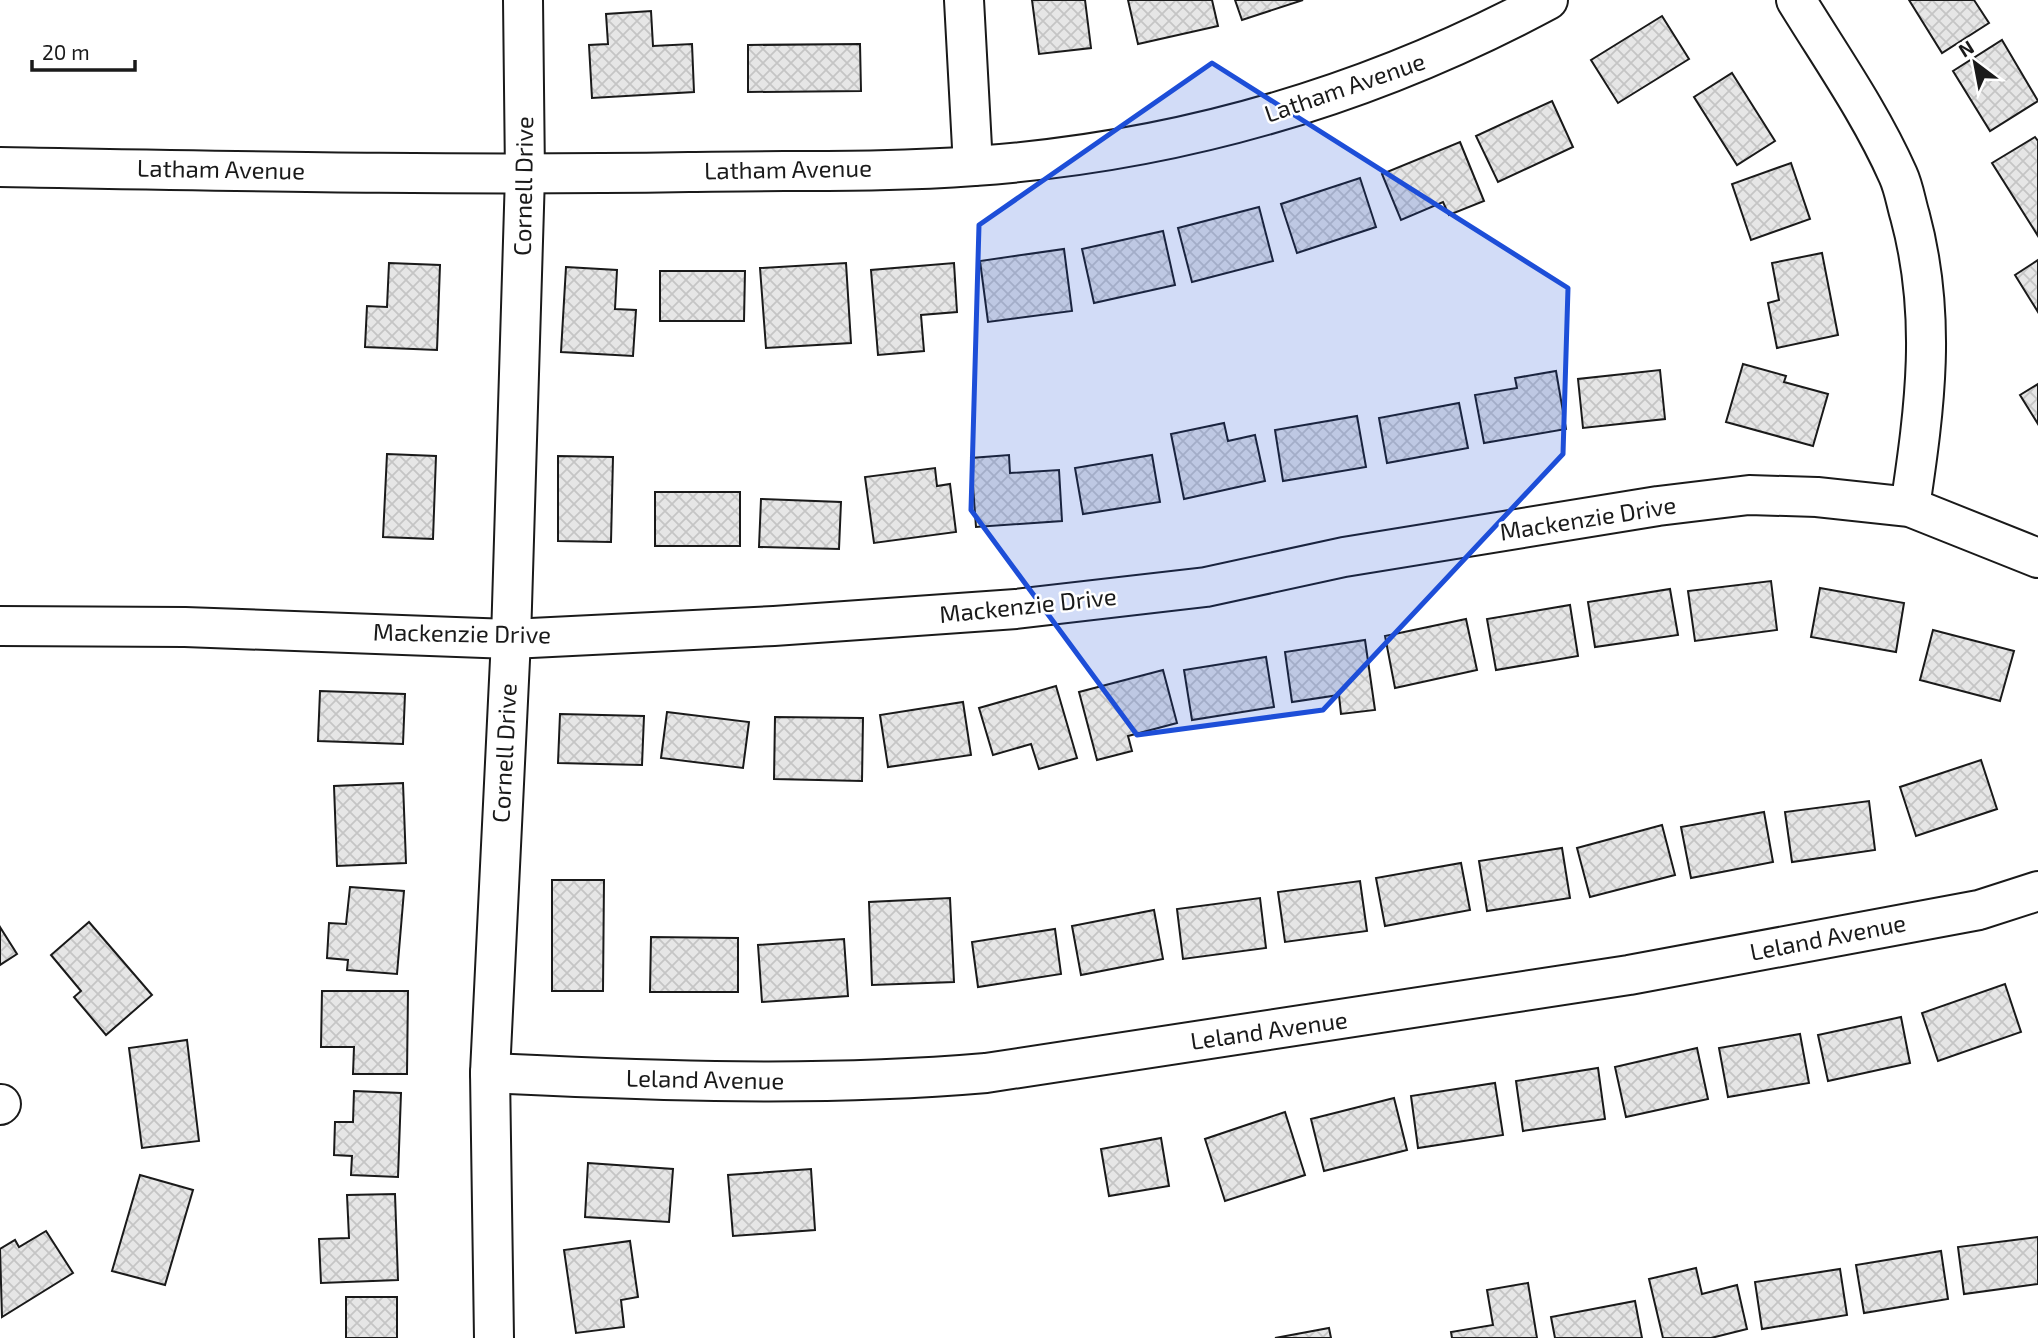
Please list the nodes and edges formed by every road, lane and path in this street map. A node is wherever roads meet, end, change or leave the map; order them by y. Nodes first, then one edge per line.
1 (523, 0) edge
2 (964, 0) edge
3 (1548, 0) edge
4 (1796, 0) edge
5 (973, 166) junction
6 (0, 167) edge
7 (525, 175) junction
8 (1910, 507) junction
9 (2038, 558) edge
10 (0, 626) edge
11 (511, 639) junction
12 (2038, 891) edge
13 (490, 1073) junction
14 (494, 1338) edge

1 - 7 street, Cornell Drive
2 - 5 street
3 - 5 street, Latham Avenue
4 - 8 street
5 - 7 street, Latham Avenue
6 - 7 street, Latham Avenue
7 - 11 street, Cornell Drive
8 - 9 street, Mackenzie Drive
8 - 11 street, Mackenzie Drive
10 - 11 street, Mackenzie Drive
11 - 13 street, Cornell Drive
12 - 13 street, Leland Avenue
13 - 14 street, Cornell Drive

